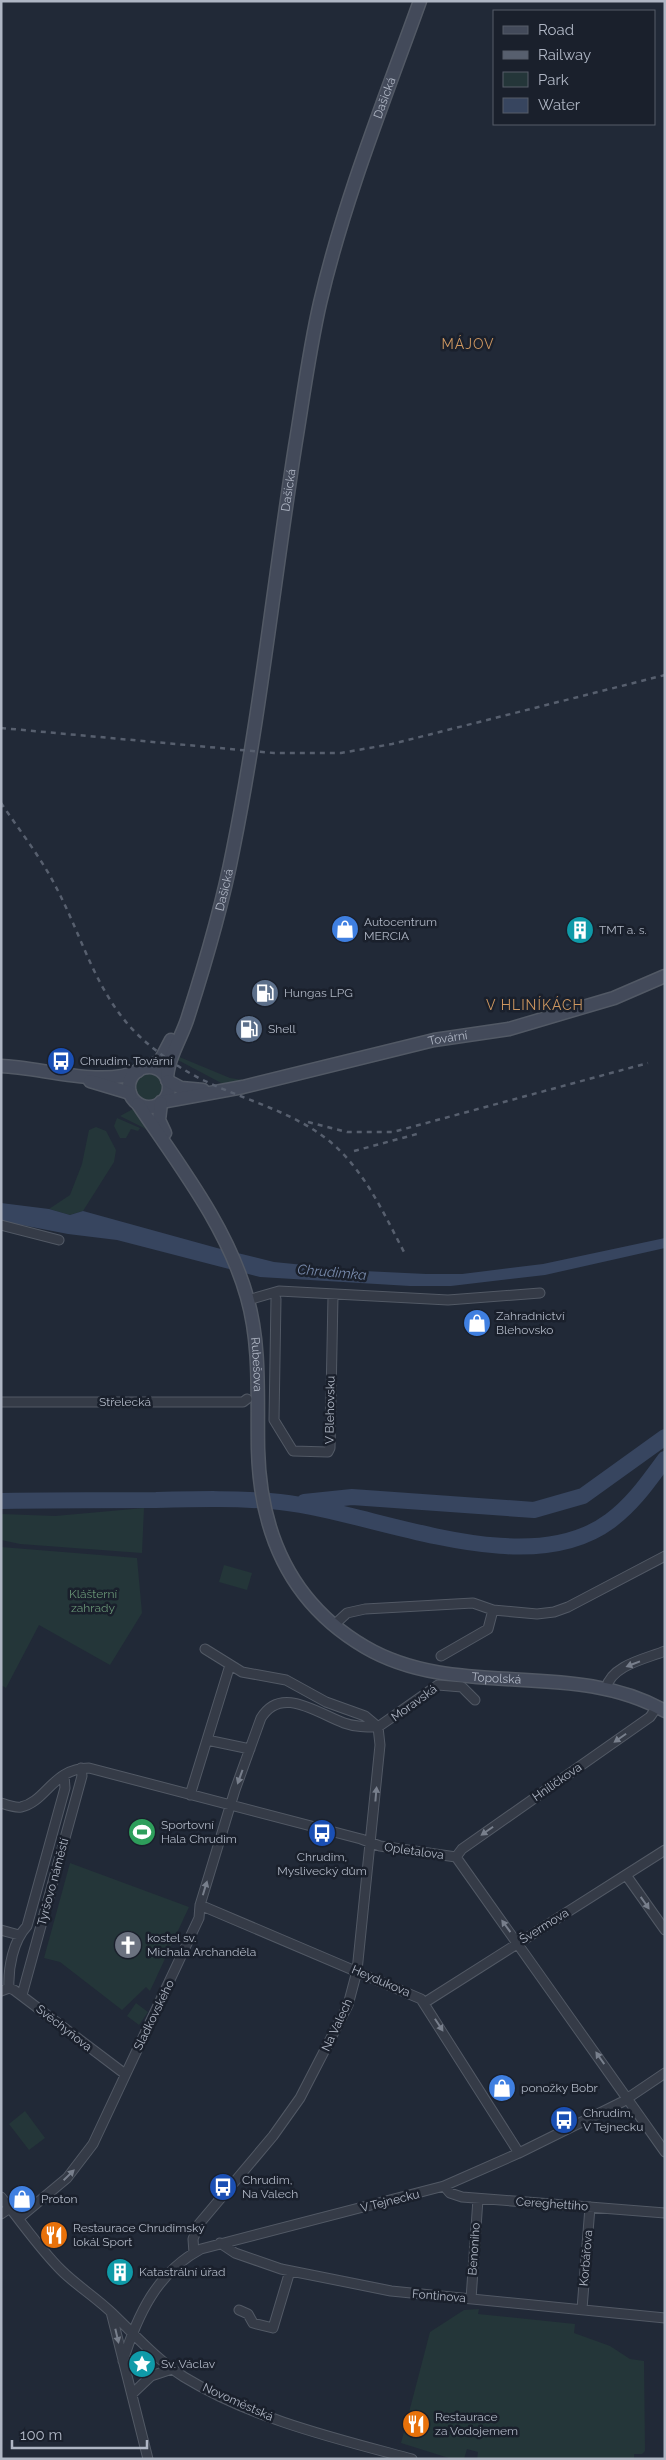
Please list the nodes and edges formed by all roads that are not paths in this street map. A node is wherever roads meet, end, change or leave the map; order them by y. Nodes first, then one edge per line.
1 (420, 1) edge
2 (665, 976) edge
3 (196, 988) junction
4 (1, 1066) edge
5 (142, 1069) junction
6 (56, 1072) junction
7 (168, 1081) junction
8 (228, 1090) junction
9 (130, 1093) junction
10 (161, 1102) junction
11 (138, 1104) junction
12 (1, 1225) edge
13 (59, 1240) dead end
14 (228, 1242) junction
15 (540, 1294) dead end
16 (333, 1296) junction
17 (252, 1299) junction
18 (276, 1299) dead end
19 (247, 1398) dead end
20 (1, 1402) edge
21 (665, 1556) edge
22 (494, 1610) junction
23 (337, 1622) junction
24 (205, 1649) dead end
25 (665, 1651) edge
26 (441, 1656) dead end
27 (230, 1666) junction
28 (607, 1686) junction
29 (475, 1700) dead end
30 (662, 1708) edge
31 (378, 1727) junction
32 (207, 1740) junction
33 (250, 1749) junction
34 (81, 1768) junction
35 (64, 1775) junction
36 (190, 1795) junction
37 (1, 1803) edge
38 (231, 1804) junction
39 (371, 1842) junction
40 (665, 1850) edge
41 (456, 1857) junction
42 (626, 1875) junction
43 (200, 1905) junction
44 (1, 1930) edge
45 (665, 1930) edge
46 (19, 1935) junction
47 (518, 1942) junction
48 (357, 1971) junction
49 (5, 1990) edge
50 (22, 1995) junction
51 (424, 2003) junction
52 (665, 2073) edge
53 (125, 2074) junction
54 (628, 2098) junction
55 (665, 2152) edge
56 (520, 2153) junction
57 (444, 2186) junction
58 (1, 2196) edge
59 (478, 2199) junction
60 (590, 2207) junction
61 (10, 2208) junction
62 (665, 2213) edge
63 (1, 2214) edge
64 (19, 2218) junction
65 (220, 2243) junction
66 (194, 2253) junction
67 (290, 2271) junction
68 (471, 2299) junction
69 (582, 2309) junction
70 (239, 2310) dead end
71 (111, 2312) junction
72 (665, 2318) edge
73 (132, 2332) junction
74 (123, 2361) junction
75 (172, 2369) junction
76 (132, 2394) junction
77 (148, 2459) edge
78 (412, 2459) edge

1 - 3 street, Dašická
2 - 8 street, Tovární
3 - 5 street, Dašická
3 - 7 street, Dašická
4 - 6 street
5 - 6 street
5 - 7 street
5 - 9 street
6 - 9 street
7 - 8 street, Tovární
7 - 10 street
8 - 10 street, Tovární
9 - 11 street
10 - 11 street
10 - 14 street, Rubešova
11 - 14 street, Rubešova
12 - 13 street
14 - 17 street, Rubešova
15 - 16 street
16 - 17 street
16 - 18 street, V Blehovsku
17 - 23 street, Rubešova
19 - 20 street, Střelecká
21 - 22 street
22 - 23 street
22 - 26 street
23 - 28 street, Topolská
24 - 27 street
25 -> 28 street
27 - 31 street
27 - 32 street
28 - 30 street, Topolská
29 - 31 street, Moravská
30 -> 41 street, Hniličkova
31 - 33 street, Sladkovského
39 -> 31 street, Na Valech
32 - 33 street
32 - 36 street
33 -> 38 street, Sladkovského
34 - 35 street
34 - 36 street, Opletalova
34 - 50 street, Tyršovo náměstí
35 - 37 street
35 - 46 street, Tyršovo náměstí
36 - 38 street, Opletalova
38 - 39 street, Opletalova
43 -> 38 street, Sladkovského
39 - 41 street, Opletalova
39 - 48 street, Na Valech
40 - 42 street, Švermova
47 -> 41 street, Opletalova
42 -> 45 street
42 - 47 street, Švermova
43 - 48 street, Heydukova
43 - 53 street, Sladkovského
44 - 46 street
46 - 49 street, Tyršovo náměstí
47 - 51 street, Švermova
54 -> 47 street, Opletalova
48 - 51 street, Heydukova
48 - 66 street, Na Valech
49 - 50 street, Svěchyňova
50 - 53 street, Svěchyňova
51 -> 56 street, Heydukova
52 - 54 street, V Tejnecku
64 -> 53 street, Sladkovského
54 - 55 street, Opletalova
54 - 56 street, V Tejnecku
56 - 57 street, V Tejnecku
57 - 59 street, Cereghettiho
57 - 65 street, V Tejnecku
58 - 61 street, Novoměstská
59 - 60 street, Cereghettiho
59 - 68 street, Benoniho
60 - 62 street, Cereghettiho
60 - 69 street, Korbářova
61 - 63 street
61 - 64 street, Novoměstská
64 - 71 street, Novoměstská
65 - 66 street, V Tejnecku
65 - 67 street, Fontinova
66 - 73 street, V Tejnecku
67 - 68 street, Fontinova
67 - 70 street
68 - 69 street, Fontinova
69 - 72 street, Fontinova
71 - 73 street, Novoměstská
71 -> 74 street
73 - 74 street, V Tejnecku
73 - 75 street, Novoměstská
74 - 76 street
75 - 76 street
75 - 78 street, Novoměstská
76 - 77 street

